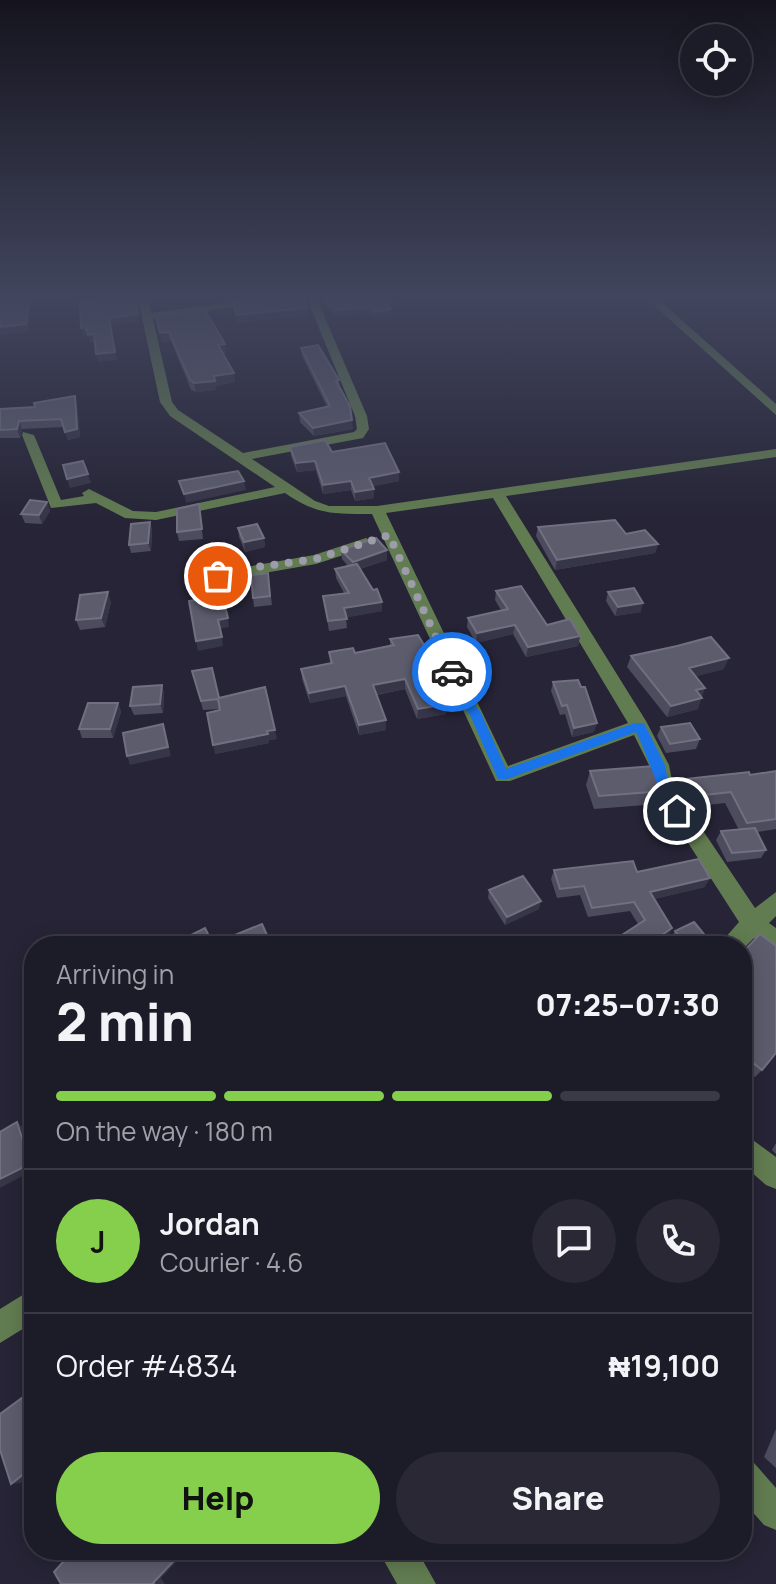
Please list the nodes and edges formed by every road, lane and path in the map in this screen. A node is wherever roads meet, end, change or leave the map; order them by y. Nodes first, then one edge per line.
1 (159, 373) edge
2 (343, 373) edge
3 (734, 373) edge
4 (750, 373) edge
5 (776, 396) edge
6 (776, 411) edge
7 (28, 435) dead end
8 (776, 453) edge
9 (243, 457) junction
10 (285, 489) junction
11 (497, 492) junction
12 (377, 510) junction
13 (389, 535) junction
14 (218, 576) dead end
15 (639, 726) junction
16 (776, 902) edge
17 (753, 924) junction
18 (740, 936) edge
19 (776, 941) edge
20 (752, 1155) edge
21 (776, 1175) edge
22 (24, 1310) edge
23 (0, 1328) edge
24 (752, 1486) edge
25 (776, 1513) edge
26 (402, 1560) edge
27 (418, 1584) edge

1 - 9 street
2 - 9 street
3 - 6 street
4 - 5 street
7 - 10 street
8 - 11 street
9 - 10 street
10 - 12 street
11 - 12 street
11 - 15 street
12 - 13 street
13 - 14 street
13 - 15 street
15 - 17 street
16 - 17 street
17 - 18 street
17 - 19 street
20 - 21 street
22 - 23 street
24 - 25 street
26 - 27 street

